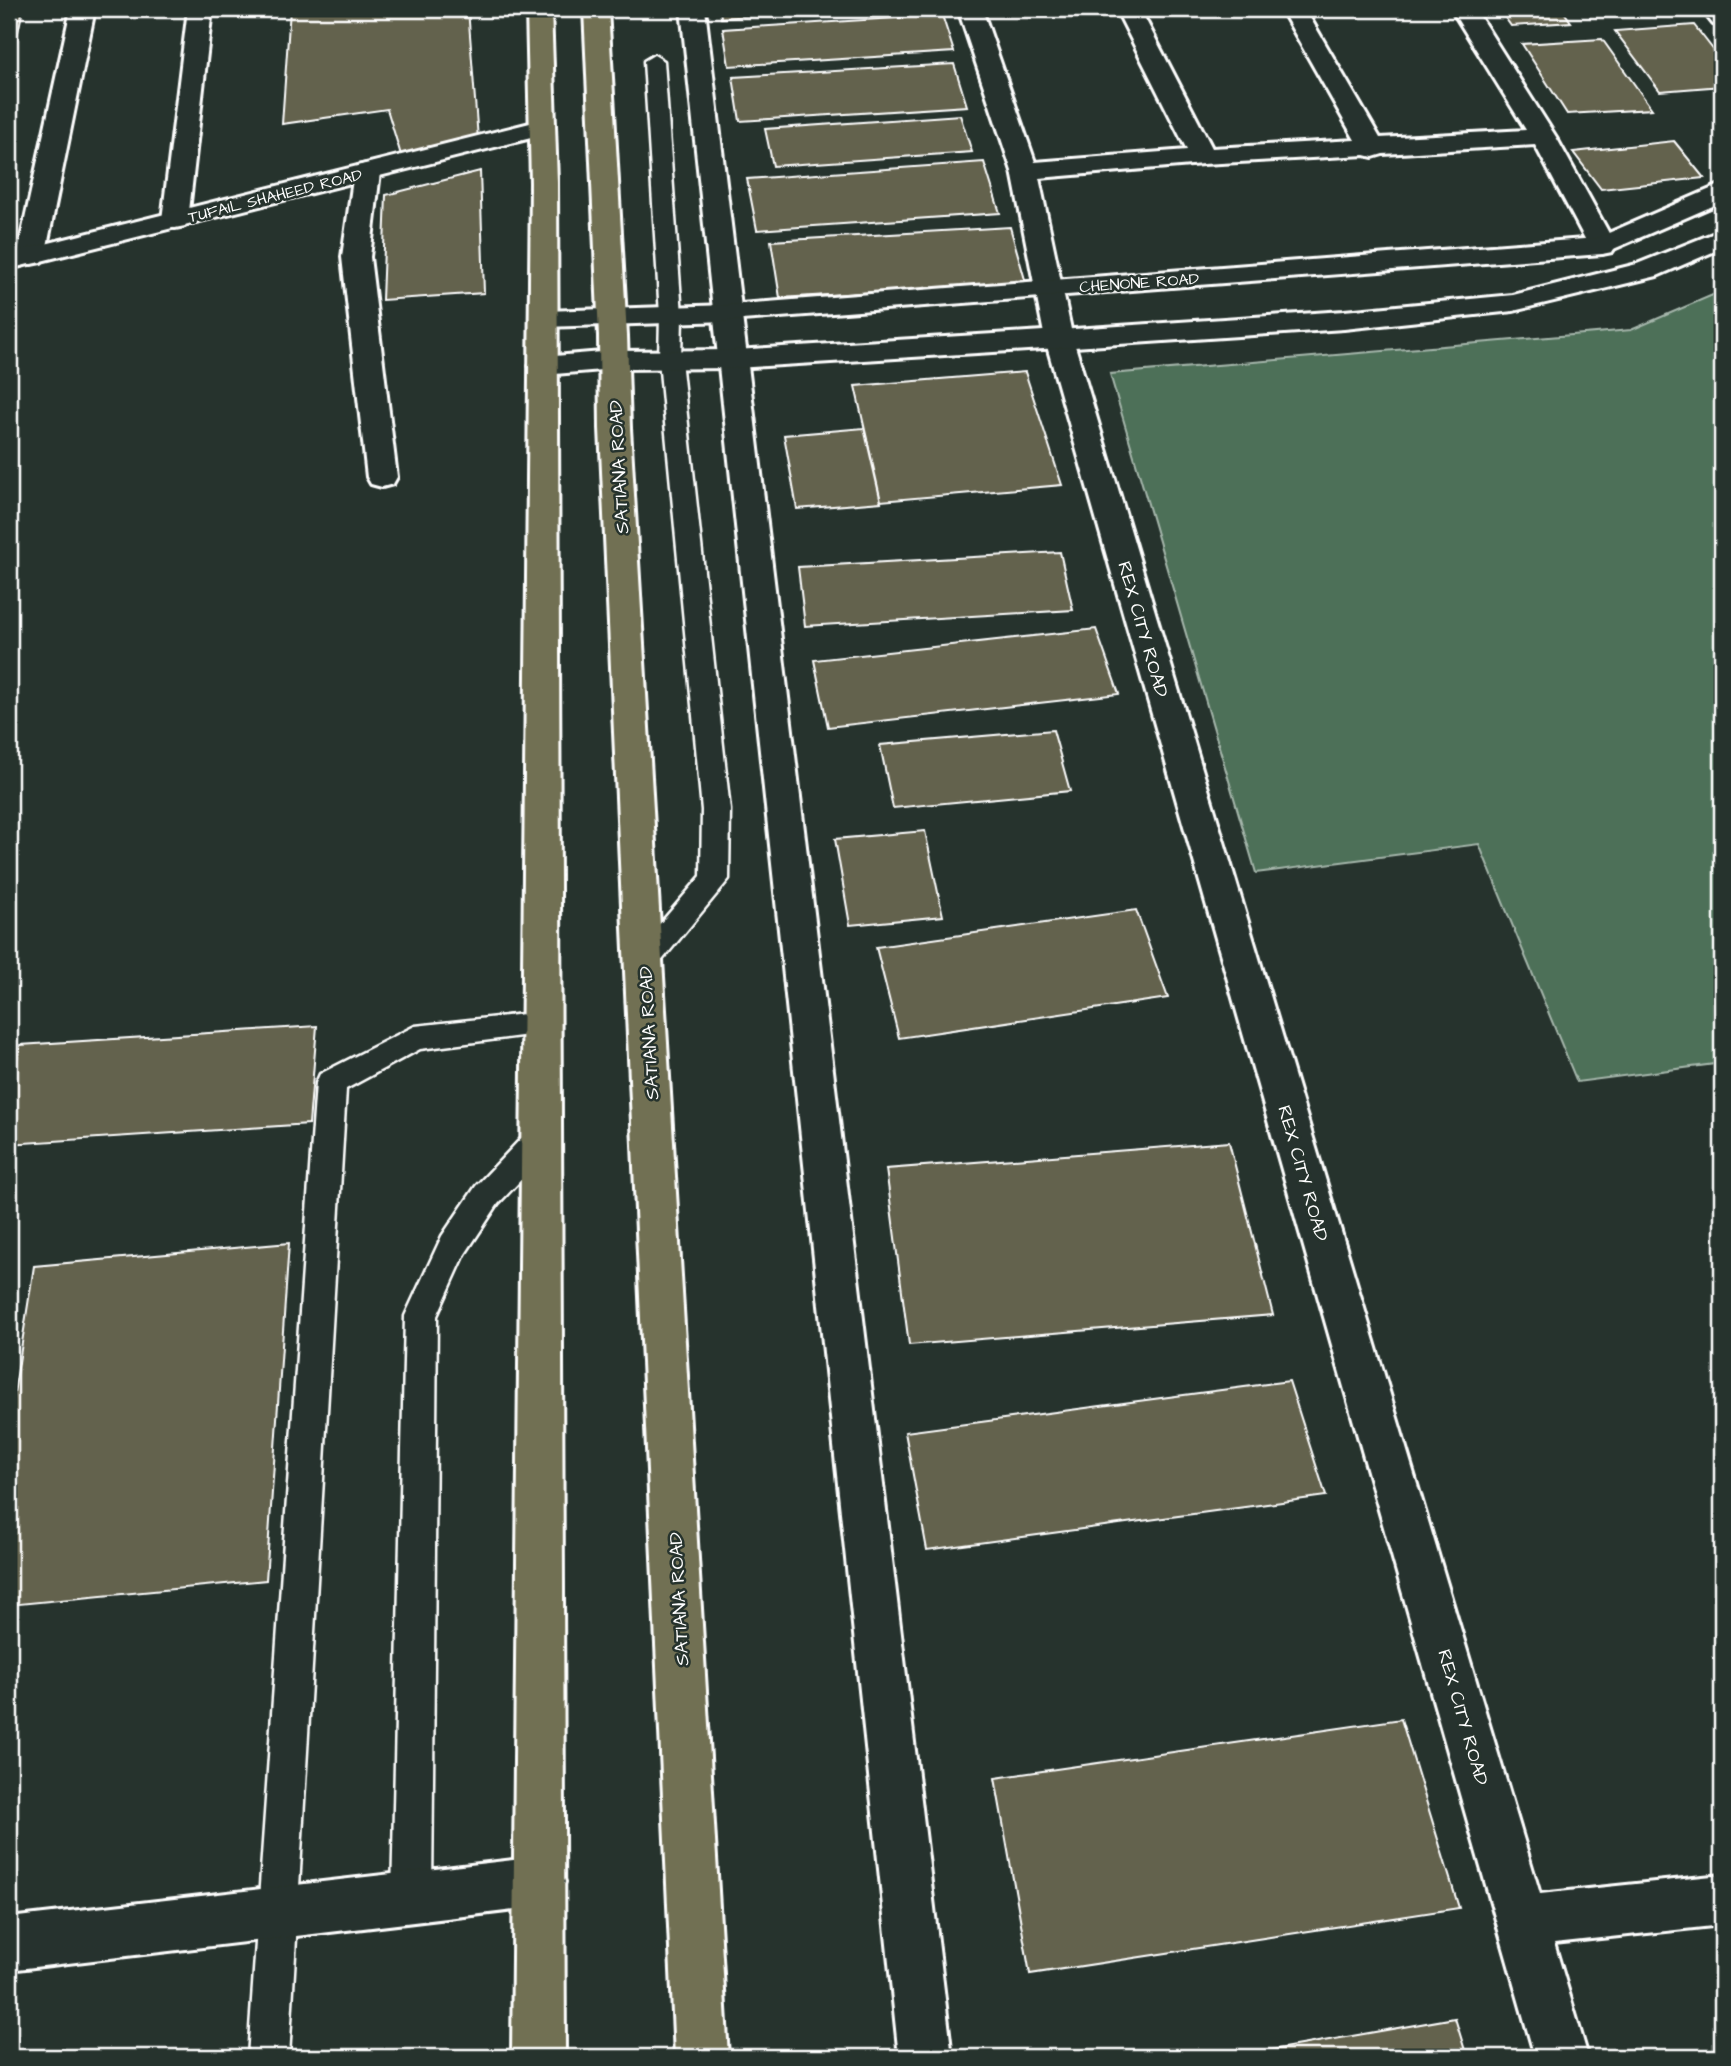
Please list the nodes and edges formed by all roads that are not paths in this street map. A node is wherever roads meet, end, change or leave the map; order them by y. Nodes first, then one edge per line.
1 (83, 9) edge
2 (200, 9) edge
3 (539, 9) edge
4 (596, 9) edge
5 (693, 9) edge
6 (970, 9) edge
7 (1128, 9) edge
8 (1293, 9) edge
9 (1463, 9) edge
10 (1713, 9) edge
11 (1722, 19) edge
12 (654, 61) dead end
13 (542, 128) junction
14 (1544, 138) junction
15 (1373, 149) junction
16 (1203, 156) junction
17 (1025, 171) junction
18 (367, 172) junction
19 (1722, 192) edge
20 (175, 220) junction
21 (1722, 238) edge
22 (1602, 246) junction
23 (20, 259) edge
24 (1049, 288) junction
25 (728, 313) junction
26 (671, 315) junction
27 (612, 316) junction
28 (544, 319) junction
29 (1059, 340) junction
30 (735, 359) junction
31 (614, 360) junction
32 (670, 360) junction
33 (543, 366) junction
34 (382, 477) dead end
35 (644, 962) junction
36 (542, 1024) junction
37 (541, 1138) junction
38 (540, 1882) junction
39 (412, 1897) junction
40 (1722, 1900) edge
41 (276, 1913) junction
42 (1523, 1921) junction
43 (9, 1944) edge
44 (268, 2057) edge
45 (539, 2057) edge
46 (702, 2057) edge
47 (926, 2057) edge
48 (1562, 2057) edge

1 - 23 street
2 - 20 street
3 - 13 main road
4 - 27 main road, SATIANA ROAD
5 - 25 street
6 - 17 street, REX CITY ROAD
7 - 16 street
8 - 15 street
9 - 14 street
10 - 11 street
12 - 26 lane
13 - 18 street, TUFAIL SHAHEED ROAD
13 - 28 main road
14 - 15 street
14 - 22 street
15 - 16 street
16 - 17 street
17 - 24 street, REX CITY ROAD
18 - 20 street, TUFAIL SHAHEED ROAD
18 - 34 street
19 - 22 street, CHENONE ROAD
20 - 23 street, TUFAIL SHAHEED ROAD
21 - 29 street
22 - 24 street, CHENONE ROAD
24 - 25 street, CHENONE ROAD
24 - 29 street, REX CITY ROAD
25 - 26 street, CHENONE ROAD
25 - 30 street
26 - 27 street, CHENONE ROAD
26 - 32 lane
27 - 28 street, CHENONE ROAD
27 - 31 main road, SATIANA ROAD
28 - 33 main road
29 - 30 street
29 - 42 street, REX CITY ROAD
30 - 32 street
30 - 47 street
31 - 32 street
31 - 33 street
31 - 35 main road, SATIANA ROAD
32 - 35 lane
33 - 36 main road
35 - 46 main road, SATIANA ROAD
36 - 37 main road
36 - 41 lane
37 - 38 main road
37 - 39 lane
38 - 39 street
38 - 45 main road
39 - 41 street
40 - 42 street
41 - 43 street
41 - 44 lane
42 - 48 street, REX CITY ROAD

